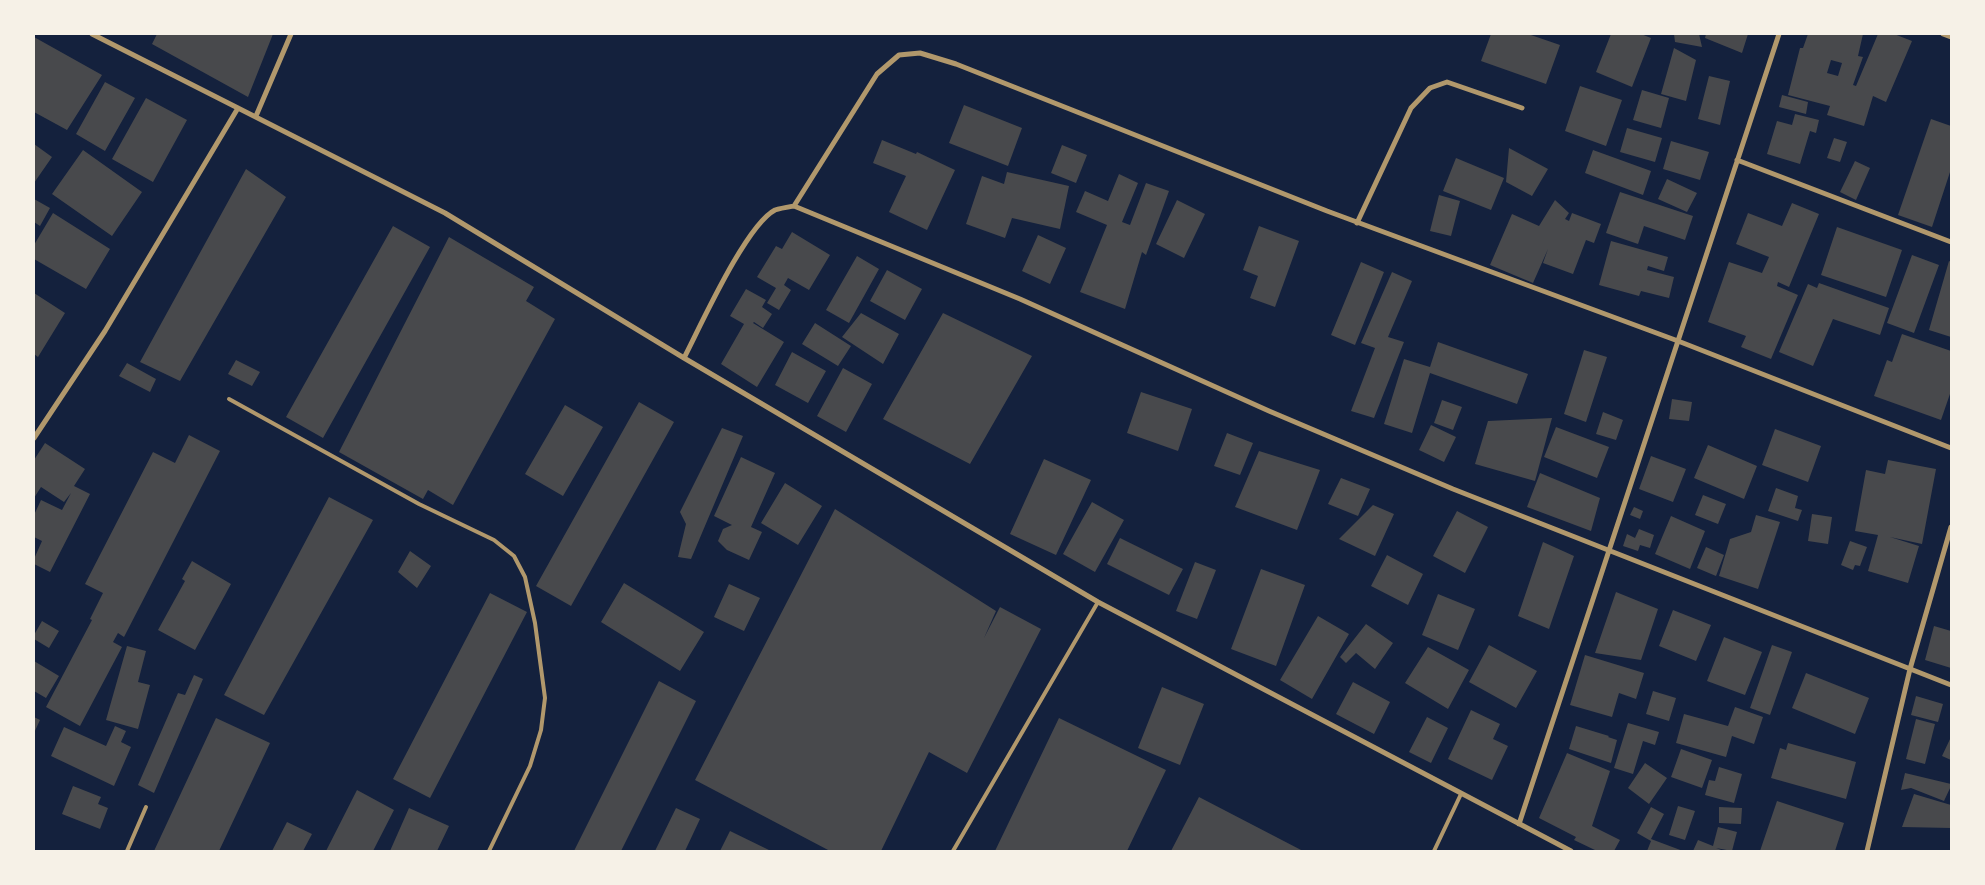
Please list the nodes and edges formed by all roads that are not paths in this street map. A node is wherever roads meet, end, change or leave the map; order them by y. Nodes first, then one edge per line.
1 (92, 34) edge
2 (291, 34) edge
3 (1779, 34) edge
4 (1944, 34) edge
5 (1951, 37) edge
6 (238, 108) junction
7 (1522, 108) dead end
8 (256, 116) junction
9 (1737, 160) junction
10 (794, 206) junction
11 (1358, 223) junction
12 (1951, 242) edge
13 (1678, 342) junction
14 (684, 358) junction
15 (229, 399) dead end
16 (34, 438) edge
17 (1951, 448) edge
18 (1951, 527) edge
19 (1609, 549) junction
20 (1098, 602) junction
21 (1910, 669) junction
22 (1951, 685) edge
23 (1461, 794) junction
24 (146, 807) dead end
25 (1519, 824) junction
26 (127, 851) edge
27 (489, 851) edge
28 (953, 851) edge
29 (1434, 851) edge
30 (1571, 851) edge
31 (1867, 851) edge

1 - 6 street
2 - 8 street
3 - 9 street
4 - 5 street
6 - 8 street
6 - 16 street
7 - 11 street
8 - 14 street
9 - 12 street
9 - 13 street
10 - 11 street
10 - 14 street
10 - 19 street
11 - 13 street
13 - 17 street
13 - 19 street
14 - 20 street
15 - 27 lane
18 - 21 street
19 - 21 street
19 - 25 street
20 - 23 street
20 - 28 lane
21 - 22 street
21 - 31 street
23 - 25 street
23 - 29 lane
24 - 26 lane
25 - 30 street

